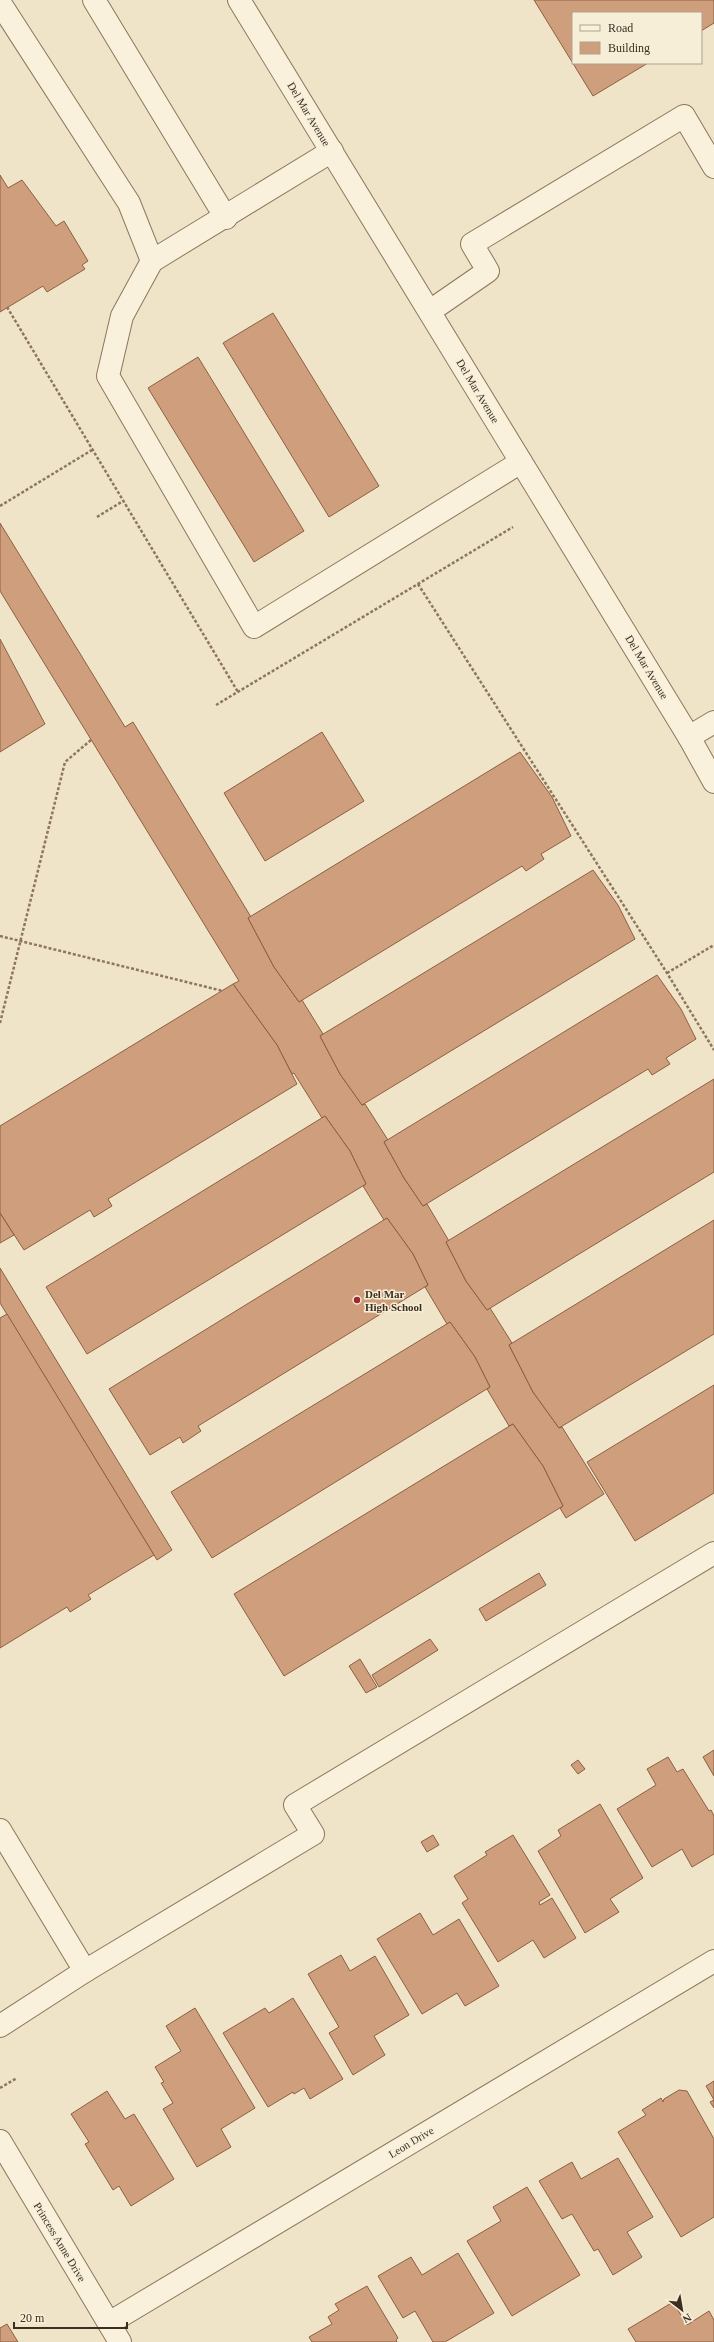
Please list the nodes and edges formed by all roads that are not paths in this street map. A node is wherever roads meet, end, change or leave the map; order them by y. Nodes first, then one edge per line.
1 (94, 0) edge
2 (239, 0) edge
3 (0, 3) edge
4 (332, 152) junction
5 (714, 167) edge
6 (226, 218) junction
7 (152, 261) junction
8 (430, 311) junction
9 (521, 462) junction
10 (714, 722) edge
11 (689, 737) junction
12 (714, 782) edge
13 (714, 1553) edge
14 (0, 1830) edge
15 (714, 1961) edge
16 (85, 1971) junction
17 (0, 2026) edge
18 (0, 2141) edge
19 (109, 2323) junction
20 (120, 2342) edge

1 - 6 street
2 - 4 street, Del Mar Avenue
3 - 7 street
4 - 6 street
4 - 8 street, Del Mar Avenue
5 - 8 street
6 - 7 street
7 - 9 street
8 - 9 street, Del Mar Avenue
9 - 11 street, Del Mar Avenue
10 - 11 street
11 - 12 street, Del Mar Avenue
13 - 16 street
14 - 16 street
15 - 19 street, Leon Drive
16 - 17 street
18 - 19 street, Princess Anne Drive
19 - 20 street, Princess Anne Drive

